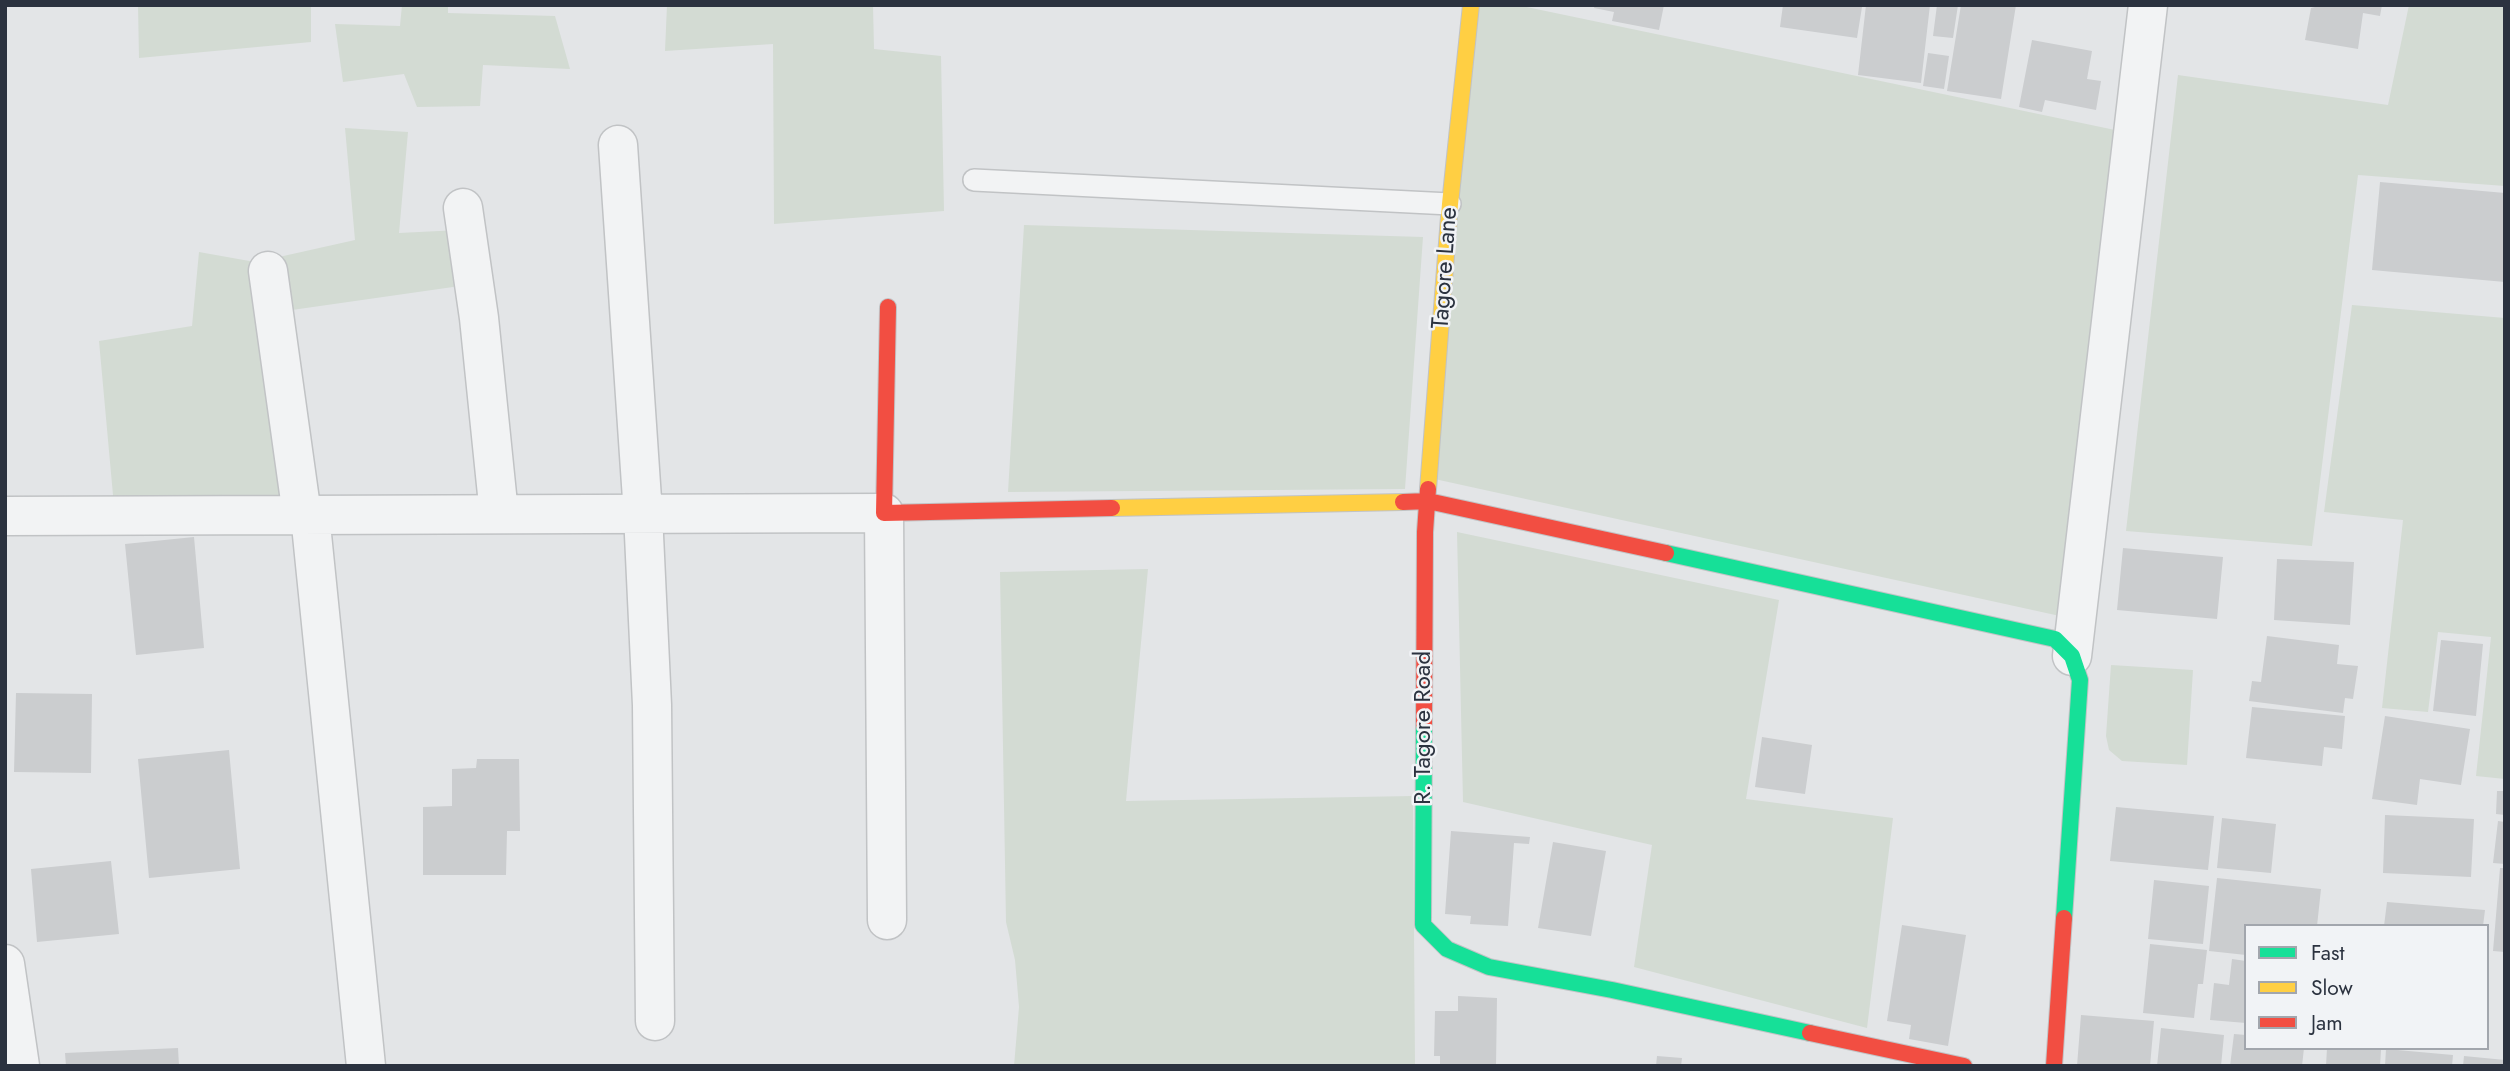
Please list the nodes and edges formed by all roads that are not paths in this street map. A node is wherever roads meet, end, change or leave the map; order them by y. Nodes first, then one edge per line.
1 (1471, 5) edge
2 (2148, 5) edge
3 (618, 145) dead end
4 (974, 180) dead end
5 (1450, 204) junction
6 (463, 208) dead end
7 (268, 271) dead end
8 (888, 307) dead end
9 (1428, 501) junction
10 (884, 513) junction
11 (499, 514) junction
12 (643, 514) junction
13 (306, 515) junction
14 (5, 516) edge
15 (1425, 532) joint
16 (2072, 656) junction
17 (887, 920) dead end
18 (5, 964) edge
19 (654, 1020) dead end
20 (20, 1066) edge
21 (366, 1066) edge
22 (1964, 1066) edge
23 (2053, 1066) edge

1 - 5 street, Tagore Lane
2 - 16 street
3 - 12 street
4 - 5 lane
5 - 9 street, Tagore Lane
6 - 11 street
7 - 13 street
8 - 10 street
9 - 10 street
9 - 15 street, Tagore Lane
9 - 16 street
10 - 12 street
10 - 17 street
11 - 12 street
11 - 13 street
12 - 19 street
13 - 14 street
13 - 21 street
15 - 22 street, R. Tagore Road
16 - 23 street
18 - 20 street

